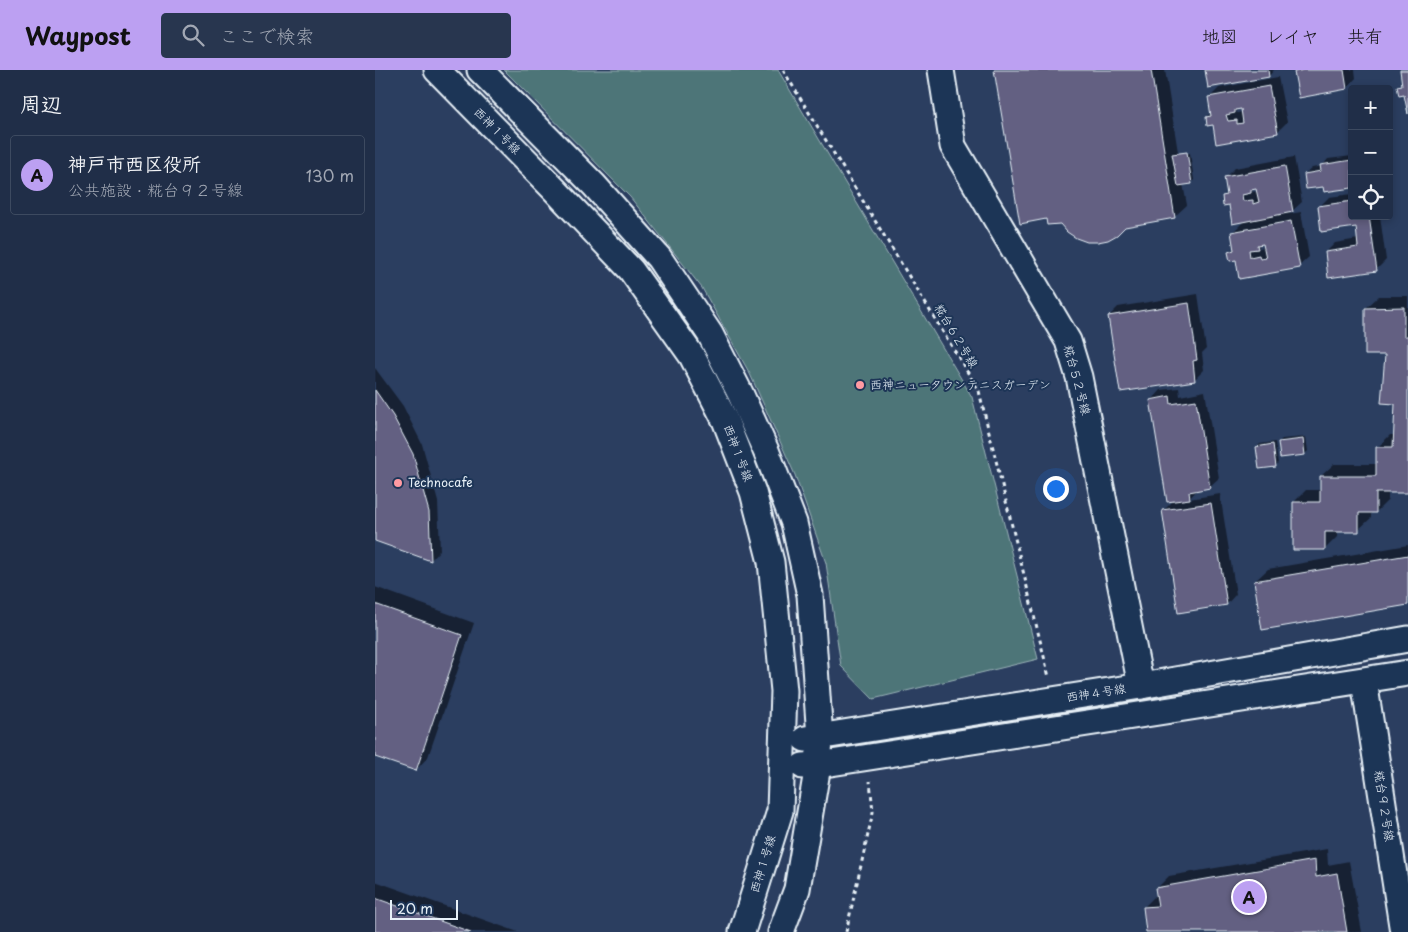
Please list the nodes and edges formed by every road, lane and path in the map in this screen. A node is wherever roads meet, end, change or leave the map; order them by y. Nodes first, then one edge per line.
1 (437, 70) edge
2 (479, 70) edge
3 (783, 70) edge
4 (941, 70) edge
5 (1408, 639) edge
6 (1408, 673) edge
7 (1364, 681) junction
8 (1141, 686) junction
9 (1055, 700) junction
10 (820, 738) junction
11 (782, 741) junction
12 (871, 757) junction
13 (818, 765) junction
14 (781, 767) junction
15 (742, 932) edge
16 (781, 932) edge
17 (846, 932) edge
18 (1403, 932) edge

1 - 11 street, 西神１号線
2 - 10 street, 西神１号線
3 - 9 path, 糀台６２号線
4 - 8 street, 糀台５２号線
5 - 8 street, 西神４号線
6 - 7 street
7 - 12 street
7 - 18 street, 糀台９２号線
8 - 9 street, 西神４号線
9 - 10 street, 西神４号線
10 - 11 street, 西神４号線
10 - 13 street, 西神１号線
11 - 14 street, 西神１号線
12 - 13 street
12 - 17 path
13 - 14 street
13 - 16 street, 西神１号線
14 - 15 street, 西神１号線

